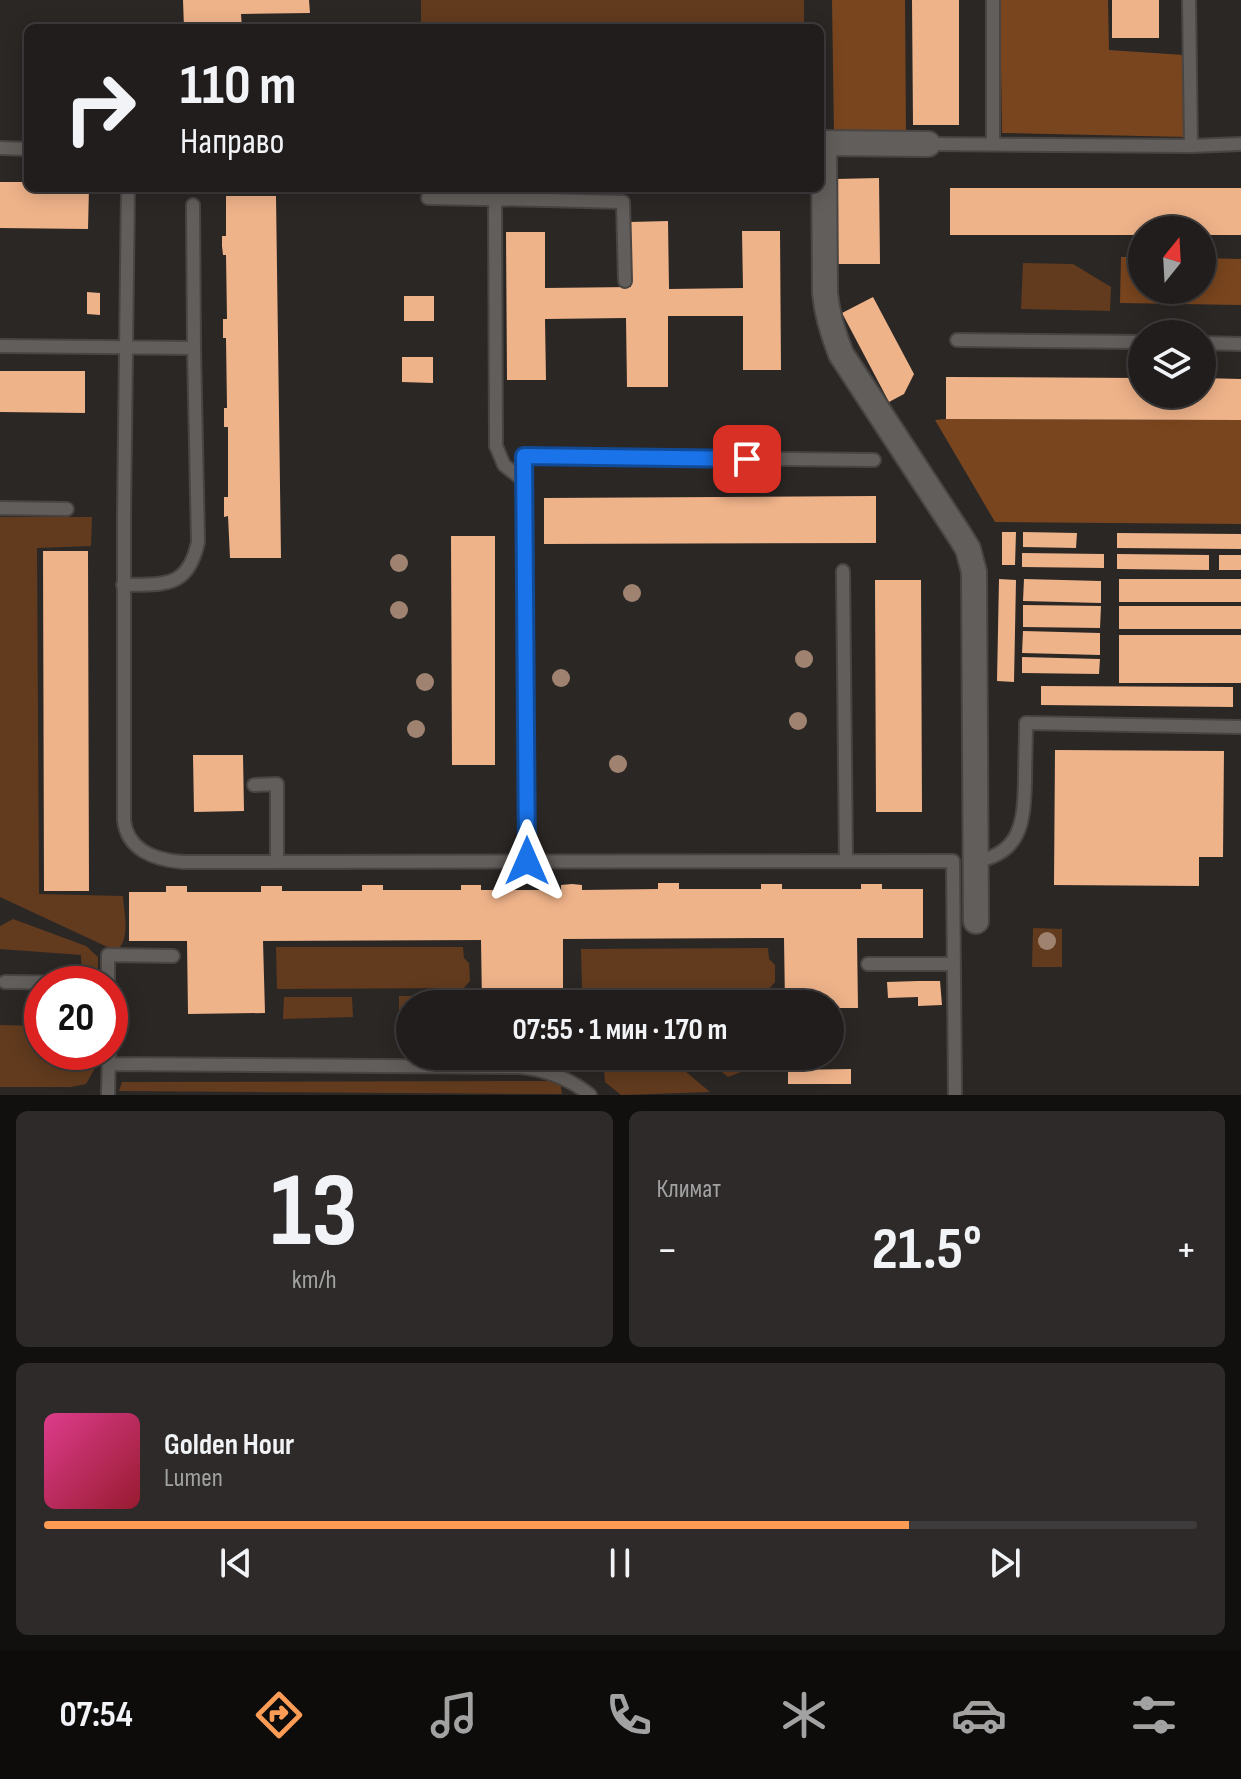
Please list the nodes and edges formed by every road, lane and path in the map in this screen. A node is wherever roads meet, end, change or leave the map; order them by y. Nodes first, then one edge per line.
1 (993, 0) edge
2 (1189, 0) edge
3 (824, 144) edge
4 (928, 144) joint
5 (993, 144) junction
6 (1241, 144) edge
7 (1191, 146) junction
8 (0, 148) edge
9 (24, 149) edge
10 (128, 192) edge
11 (823, 192) edge
12 (546, 194) edge
13 (428, 198) dead end
14 (495, 199) junction
15 (193, 205) dead end
16 (625, 281) dead end
17 (957, 340) dead end
18 (1128, 342) edge
19 (1216, 343) edge
20 (1241, 344) edge
21 (0, 346) edge
22 (127, 348) junction
23 (194, 348) junction
24 (874, 460) dead end
25 (523, 480) junction
26 (0, 508) edge
27 (67, 509) dead end
28 (843, 571) dead end
29 (123, 585) junction
30 (1241, 727) edge
31 (254, 785) dead end
32 (277, 861) junction
33 (527, 861) junction
34 (846, 861) junction
35 (964, 862) junction
36 (976, 921) dead end
37 (173, 956) dead end
38 (868, 964) dead end
39 (954, 964) junction
40 (108, 966) edge
41 (5, 982) dead end
42 (24, 982) edge
43 (128, 1058) edge
44 (109, 1070) edge
45 (108, 1095) edge
46 (590, 1095) edge
47 (955, 1095) edge

1 - 5 lane
2 - 7 lane
3 - 4 street
4 - 5 lane
5 - 7 lane
6 - 7 lane
8 - 9 lane
10 - 22 lane
11 - 35 street
12 - 14 lane
12 - 16 lane
13 - 14 lane
14 - 25 lane
15 - 23 lane
17 - 18 lane
19 - 20 lane
21 - 22 lane
22 - 23 lane
22 - 29 lane
23 - 29 lane
24 - 25 lane
25 - 33 lane
26 - 27 lane
28 - 34 lane
29 - 32 lane
30 - 35 lane
31 - 32 lane
32 - 33 lane
33 - 34 lane
34 - 35 lane
35 - 36 street
35 - 39 lane
37 - 40 lane
38 - 39 lane
39 - 47 lane
41 - 42 lane
43 - 46 lane
44 - 45 lane

